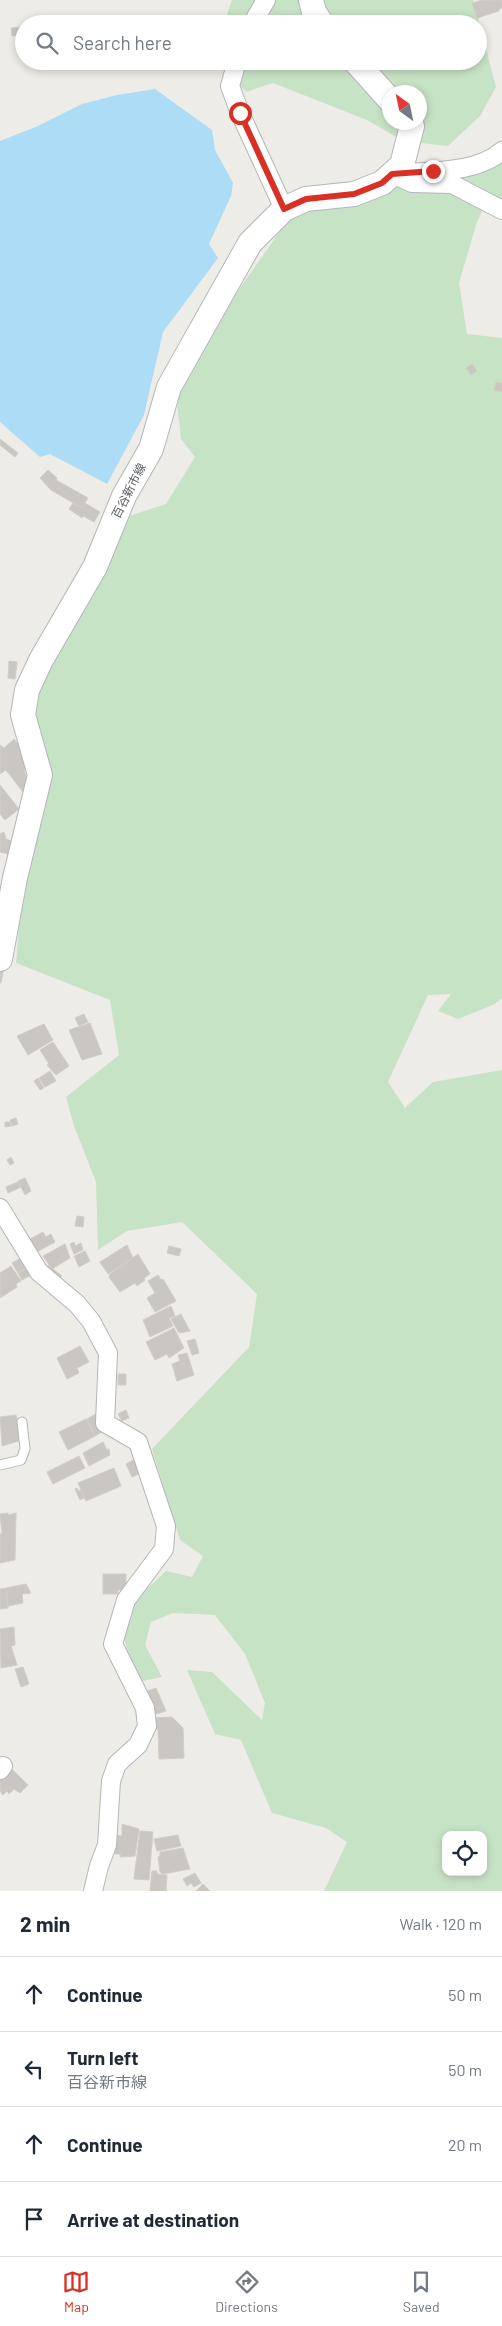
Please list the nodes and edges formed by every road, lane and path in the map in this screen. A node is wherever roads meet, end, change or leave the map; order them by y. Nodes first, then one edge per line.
1 (266, 0) edge
2 (311, 0) edge
3 (257, 15) edge
4 (316, 15) edge
5 (234, 70) edge
6 (363, 70) edge
7 (382, 91) edge
8 (411, 130) edge
9 (502, 151) edge
10 (392, 174) junction
11 (284, 209) junction
12 (502, 210) edge
13 (8, 877) edge
14 (0, 959) edge
15 (0, 1208) edge
16 (22, 1422) dead end
17 (0, 1465) edge
18 (93, 1891) edge

1 - 3 street
2 - 4 main road
5 - 11 street
6 - 7 main road
8 - 10 main road, 百谷新市線
9 - 10 street
10 - 11 main road, 百谷新市線
10 - 12 street
11 - 13 main road, 百谷新市線
13 - 14 main road, 百谷新市線
15 - 18 street
16 - 17 lane

